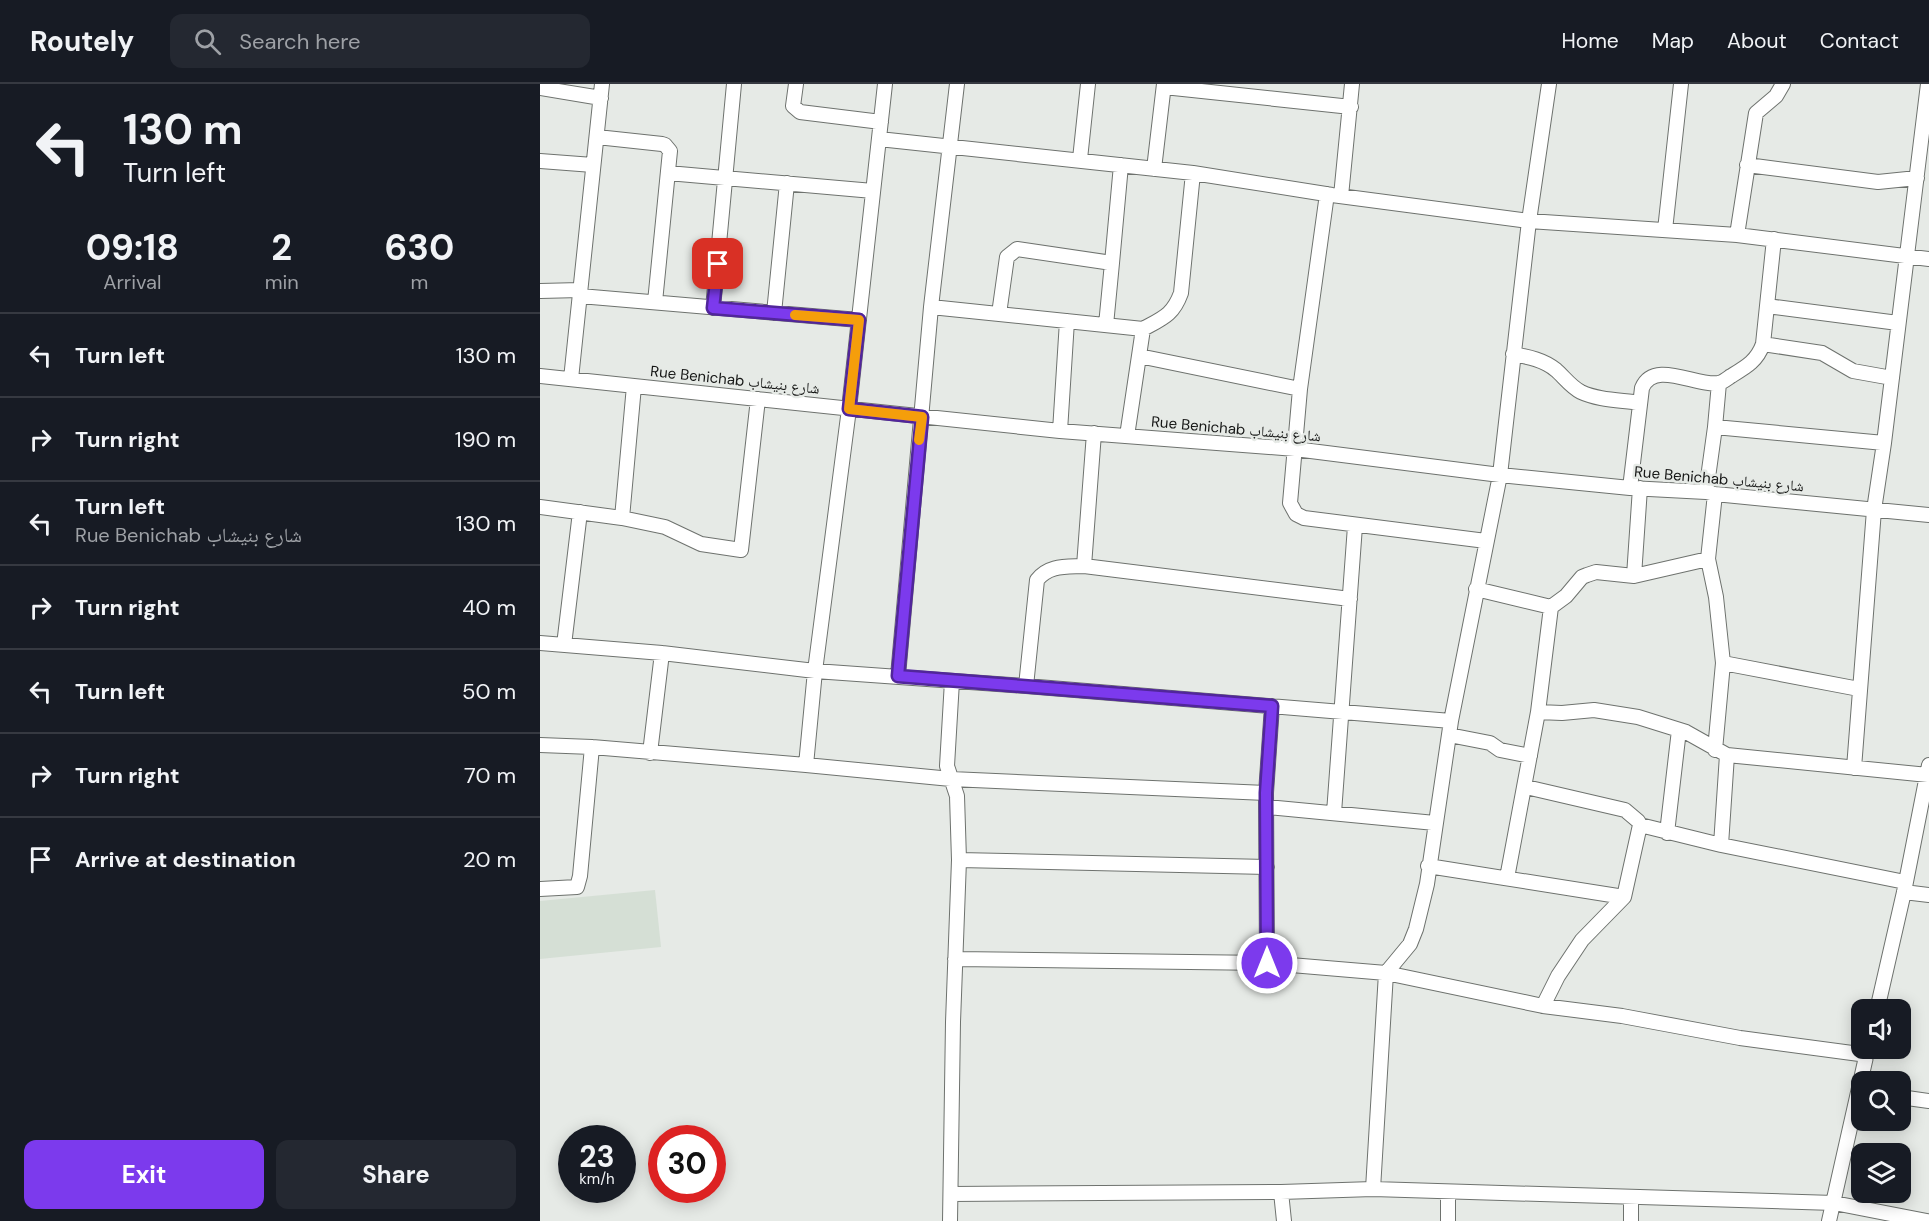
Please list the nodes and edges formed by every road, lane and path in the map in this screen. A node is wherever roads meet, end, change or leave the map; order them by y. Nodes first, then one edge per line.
1 (734, 84) edge
2 (796, 84) edge
3 (885, 84) edge
4 (957, 84) edge
5 (1088, 84) edge
6 (1353, 84) edge
7 (1549, 84) edge
8 (1681, 84) edge
9 (1783, 84) edge
10 (1928, 84) edge
11 (1164, 85) edge
12 (540, 88) edge
13 (602, 91) edge
14 (1351, 106) junction
15 (881, 122) junction
16 (597, 137) junction
17 (879, 139) junction
18 (950, 146) junction
19 (1080, 159) junction
20 (540, 161) edge
21 (594, 165) junction
22 (1121, 165) junction
23 (1747, 165) junction
24 (1154, 169) junction
25 (668, 173) junction
26 (1192, 173) junction
27 (726, 178) junction
28 (1917, 178) junction
29 (787, 183) junction
30 (873, 191) junction
31 (1334, 195) junction
32 (1529, 221) junction
33 (1665, 230) junction
34 (1737, 235) junction
35 (1774, 239) junction
36 (1908, 256) junction
37 (1929, 259) edge
38 (1112, 263) junction
39 (540, 291) edge
40 (580, 293) junction
41 (655, 302) junction
42 (1767, 306) junction
43 (931, 307) junction
44 (713, 308) junction
45 (774, 313) junction
46 (999, 314) junction
47 (859, 320) junction
48 (1067, 321) junction
49 (1898, 322) junction
50 (1106, 325) junction
51 (1143, 329) junction
52 (1762, 344) junction
53 (1513, 354) junction
54 (1139, 356) junction
55 (540, 376) edge
56 (1892, 378) junction
57 (571, 379) junction
58 (1719, 383) junction
59 (634, 386) junction
60 (1300, 389) junction
61 (758, 399) junction
62 (1640, 403) junction
63 (849, 409) junction
64 (922, 417) junction
65 (1715, 427) junction
66 (1060, 431) junction
67 (1094, 433) junction
68 (1127, 436) junction
69 (1884, 443) junction
70 (1295, 449) junction
71 (1500, 475) junction
72 (1635, 488) junction
73 (1711, 493) junction
74 (540, 507) edge
75 (1874, 510) junction
76 (580, 512) junction
77 (1929, 515) edge
78 (622, 518) junction
79 (1355, 526) junction
80 (1486, 541) junction
81 (1708, 559) junction
82 (1084, 566) junction
83 (1635, 576) junction
84 (1476, 589) junction
85 (1350, 599) junction
86 (1551, 607) junction
87 (540, 643) edge
88 (564, 645) junction
89 (662, 653) junction
90 (1723, 663) junction
91 (815, 670) junction
92 (898, 676) junction
93 (952, 681) junction
94 (1026, 686) junction
95 (1859, 689) junction
96 (1272, 706) junction
97 (1340, 712) junction
98 (1538, 712) junction
99 (1450, 728) junction
100 (1678, 730) junction
101 (540, 745) edge
102 (592, 747) junction
103 (1721, 752) junction
104 (650, 753) junction
105 (1530, 756) junction
106 (806, 765) junction
107 (1854, 768) junction
108 (1928, 770) edge
109 (951, 779) junction
110 (1526, 787) junction
111 (1266, 793) junction
112 (1925, 806) edge
113 (1267, 807) junction
114 (1334, 813) junction
115 (1435, 823) junction
116 (1640, 825) junction
117 (1667, 832) junction
118 (1721, 845) junction
119 (960, 860) junction
120 (1428, 866) junction
121 (1267, 867) junction
122 (1507, 878) junction
123 (1904, 887) junction
124 (540, 889) edge
125 (1929, 895) edge
126 (1624, 897) junction
127 (955, 959) junction
128 (1267, 963) junction
129 (1386, 973) junction
130 (1879, 999) edge
131 (1543, 1006) junction
132 (1851, 1050) edge
133 (1911, 1099) edge
134 (1929, 1101) edge
135 (1851, 1130) edge
136 (1373, 1189) junction
137 (1281, 1192) junction
138 (1448, 1192) junction
139 (951, 1194) junction
140 (1631, 1197) junction
141 (1834, 1203) junction
142 (950, 1221) edge
143 (1284, 1221) edge
144 (1448, 1221) edge
145 (1630, 1221) edge
146 (1829, 1221) edge
147 (1927, 1221) edge

1 - 27 street
2 - 15 street
3 - 15 street
4 - 18 street
5 - 19 street
6 - 14 street
7 - 32 street
8 - 33 street
9 - 23 street
10 - 28 street
11 - 14 street
11 - 24 street
12 - 13 street
13 - 16 street
14 - 31 street
15 - 17 street
16 - 21 street
16 - 25 street
17 - 18 street
17 - 30 street
18 - 19 street
18 - 43 street
19 - 22 street
20 - 21 street
21 - 40 street
22 - 24 street
22 - 38 street
23 - 28 street
23 - 34 street
24 - 26 street
25 - 27 street
25 - 41 street
26 - 31 street
26 - 51 street
27 - 29 street
27 - 44 street
28 - 36 street
29 - 30 street
29 - 45 street
30 - 47 street
31 - 32 street
31 - 60 street
32 - 33 street
32 - 53 street
33 - 34 street
34 - 35 street
35 - 36 street
35 - 42 street
36 - 37 street
36 - 49 street
38 - 46 street
38 - 50 street
39 - 40 street
40 - 41 street
40 - 57 street
41 - 44 street
42 - 49 street
42 - 52 street
43 - 46 street
43 - 64 street
44 - 45 street
45 - 47 street
46 - 48 street
47 - 63 street
48 - 50 street
48 - 66 street
49 - 56 street
50 - 51 street
51 - 54 street
52 - 56 street
52 - 58 street
53 - 62 street
53 - 71 street
54 - 60 street
54 - 68 street
55 - 57 street, Rue Benichab شارع بنيشاب
56 - 69 street
57 - 59 street, Rue Benichab شارع بنيشاب
58 - 62 street
58 - 65 street
59 - 61 street, Rue Benichab شارع بنيشاب
59 - 78 street
60 - 70 street
61 - 63 street, Rue Benichab شارع بنيشاب
61 - 78 street
62 - 72 street
63 - 64 street, Rue Benichab شارع بنيشاب
63 - 91 street
64 - 66 street, Rue Benichab شارع بنيشاب
64 - 92 street
65 - 69 street
65 - 73 street
66 - 67 street, Rue Benichab شارع بنيشاب
67 - 68 street, Rue Benichab شارع بنيشاب
67 - 82 street
68 - 70 street, Rue Benichab شارع بنيشاب
69 - 75 street
70 - 71 street, Rue Benichab شارع بنيشاب
70 - 79 street
71 - 72 street, Rue Benichab شارع بنيشاب
71 - 80 street
72 - 73 street, Rue Benichab شارع بنيشاب
72 - 83 street
73 - 75 street, Rue Benichab شارع بنيشاب
73 - 81 street
74 - 76 street
75 - 77 street, Rue Benichab شارع بنيشاب
75 - 95 street
76 - 78 street
76 - 88 street
79 - 80 street
79 - 85 street
80 - 84 street
81 - 83 street
81 - 90 street
82 - 85 street
82 - 94 street
83 - 86 street
84 - 86 street
84 - 99 street
85 - 97 street
86 - 98 street
87 - 88 street
88 - 89 street
89 - 91 street
89 - 104 street
90 - 95 street
90 - 103 street
91 - 92 street
91 - 106 street
92 - 93 street
93 - 94 street
93 - 109 street
94 - 96 street
95 - 107 street
96 - 97 street
96 - 111 street
97 - 99 street
97 - 114 street
98 - 100 street
98 - 105 street
99 - 105 street
99 - 115 street
100 - 103 street
100 - 117 street
101 - 102 street
102 - 104 street
102 - 124 street
103 - 107 street
103 - 118 street
104 - 106 street
105 - 110 street
106 - 109 street
107 - 108 street
108 - 112 street
109 - 111 street
109 - 119 street
110 - 116 street
110 - 122 street
111 - 113 street
112 - 123 street
113 - 114 street
113 - 121 street
114 - 115 street
115 - 120 street
116 - 117 street
116 - 126 street
117 - 118 street
118 - 123 street
119 - 121 street
119 - 127 street
120 - 122 street
120 - 129 street
121 - 128 street
122 - 126 street
123 - 125 street
123 - 130 street
126 - 131 street
127 - 128 street
127 - 139 street
128 - 129 street
129 - 131 street
129 - 136 street
131 - 132 street
133 - 134 street
135 - 141 street
136 - 137 street
136 - 138 street
137 - 139 street
137 - 143 street
138 - 140 street
138 - 144 street
139 - 142 street
140 - 141 street
140 - 145 street
141 - 146 street
141 - 147 street

